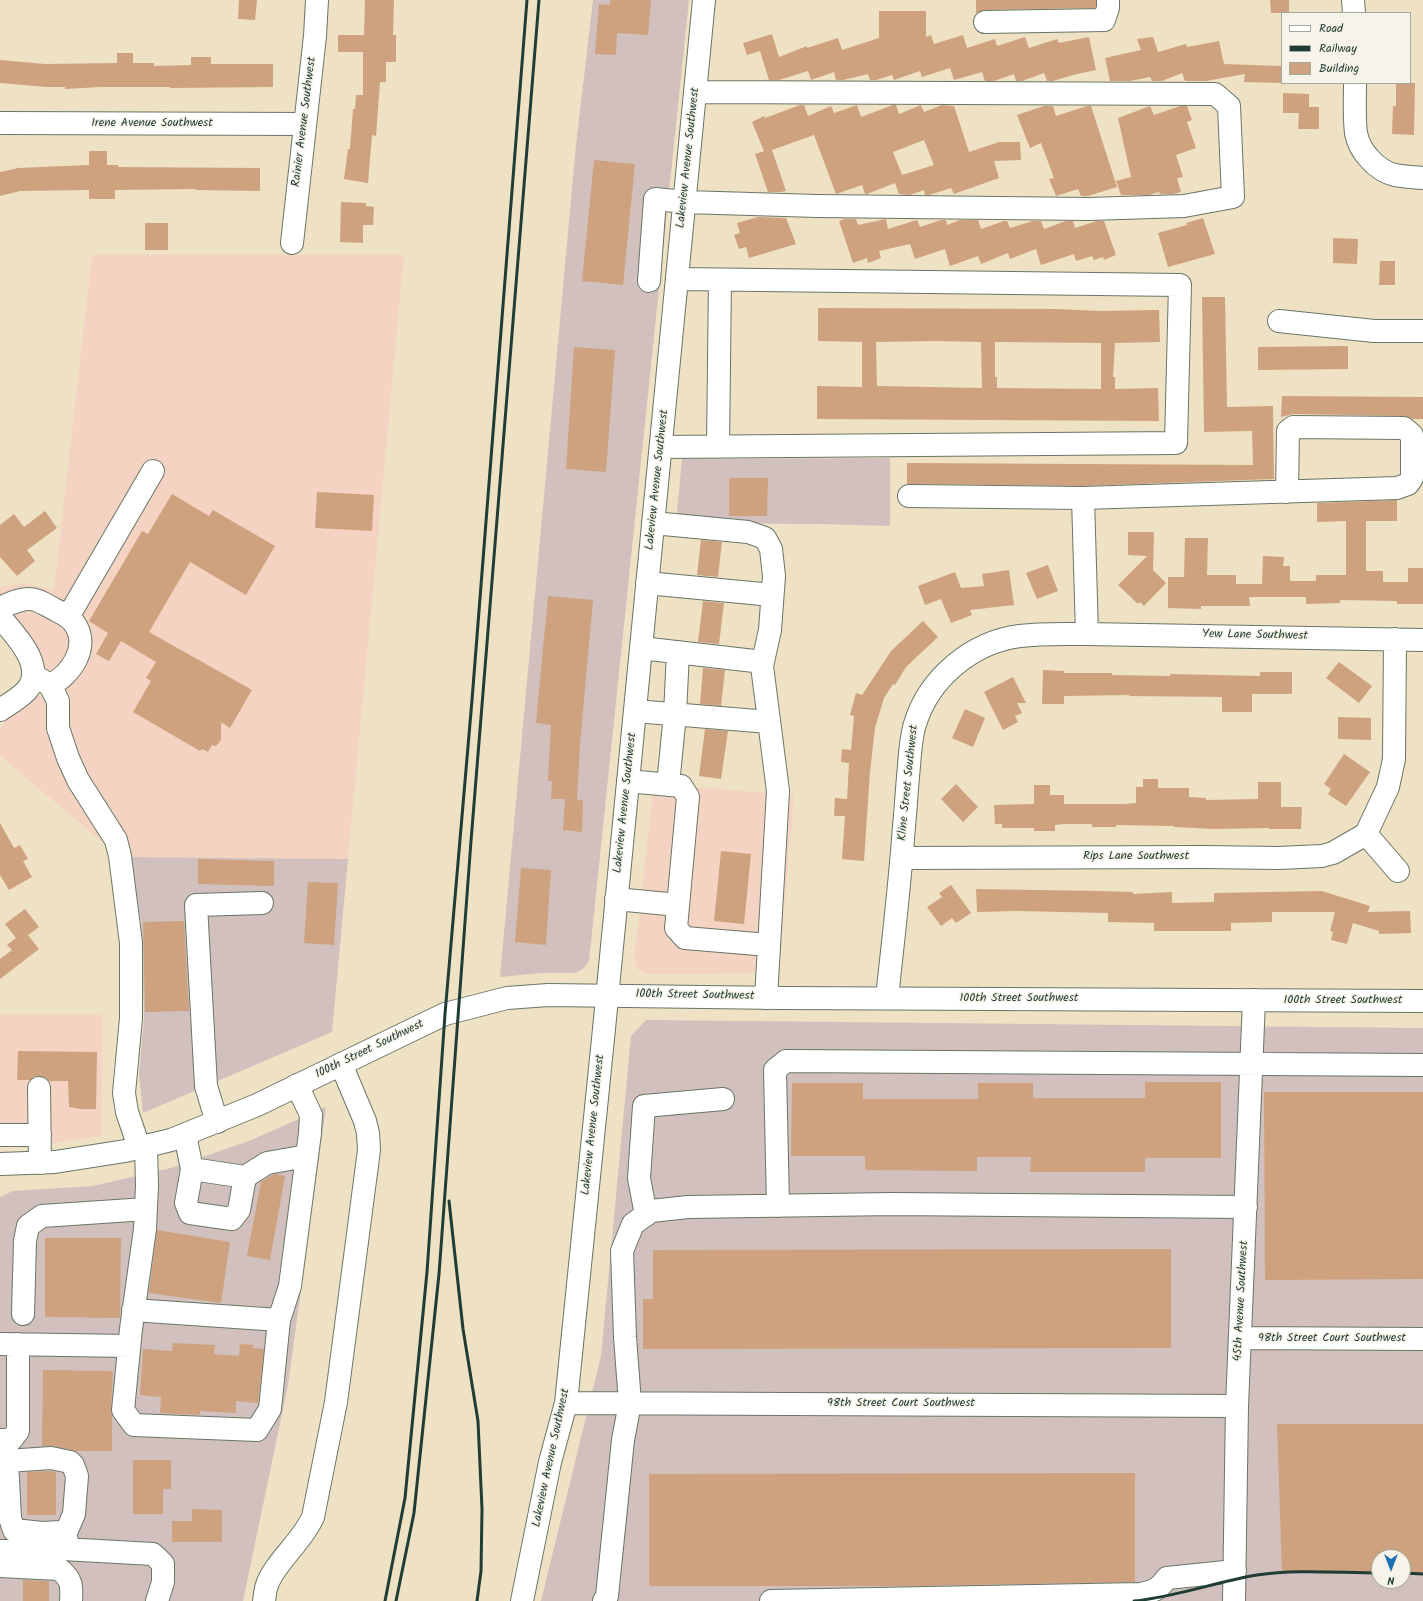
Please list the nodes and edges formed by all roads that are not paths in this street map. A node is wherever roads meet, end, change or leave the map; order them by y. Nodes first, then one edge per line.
1 (317, 0) edge
2 (704, 0) edge
3 (1108, 0) edge
4 (1353, 0) edge
5 (1354, 12) edge
6 (985, 22) dead end
7 (1355, 84) edge
8 (695, 92) junction
9 (0, 123) edge
10 (304, 124) junction
11 (1423, 178) edge
12 (685, 202) junction
13 (292, 243) dead end
14 (677, 280) junction
15 (720, 280) junction
16 (649, 281) dead end
17 (1279, 321) dead end
18 (1423, 331) edge
19 (661, 447) junction
20 (718, 447) junction
21 (153, 471) dead end
22 (1287, 492) junction
23 (909, 496) dead end
24 (1083, 498) junction
25 (653, 523) junction
26 (647, 583) junction
27 (772, 595) junction
28 (0, 608) edge
29 (0, 617) edge
30 (68, 617) junction
31 (1087, 634) junction
32 (1395, 639) junction
33 (1423, 640) edge
34 (641, 648) junction
35 (678, 652) junction
36 (763, 662) junction
37 (41, 680) junction
38 (0, 710) edge
39 (635, 711) junction
40 (675, 714) junction
41 (770, 722) junction
42 (628, 781) junction
43 (668, 785) junction
44 (1366, 834) junction
45 (902, 858) junction
46 (1398, 871) dead end
47 (616, 899) junction
48 (262, 903) dead end
49 (678, 905) junction
50 (769, 945) junction
51 (607, 995) junction
52 (766, 998) junction
53 (887, 998) junction
54 (1254, 1000) junction
55 (1423, 1001) edge
56 (341, 1064) junction
57 (1252, 1064) junction
58 (1423, 1065) edge
59 (297, 1085) junction
60 (40, 1088) dead end
61 (723, 1099) dead end
62 (216, 1122) junction
63 (40, 1134) junction
64 (0, 1135) edge
65 (185, 1135) junction
66 (143, 1146) junction
67 (307, 1156) junction
68 (40, 1163) junction
69 (0, 1164) edge
70 (192, 1169) junction
71 (245, 1177) junction
72 (778, 1206) junction
73 (1246, 1207) junction
74 (146, 1209) junction
75 (646, 1215) junction
76 (134, 1310) junction
77 (24, 1314) dead end
78 (279, 1320) junction
79 (1240, 1338) junction
80 (1423, 1339) edge
81 (9, 1344) edge
82 (129, 1346) junction
83 (566, 1403) junction
84 (630, 1403) junction
85 (1237, 1406) junction
86 (0, 1440) edge
87 (3, 1461) edge
88 (64, 1542) junction
89 (0, 1551) edge
90 (0, 1566) edge
91 (1235, 1571) junction
92 (71, 1601) edge
93 (157, 1601) edge
94 (264, 1601) edge
95 (522, 1601) edge
96 (604, 1601) edge
97 (771, 1601) edge
98 (1234, 1601) edge

1 - 10 street, Rainier Avenue Southwest
2 - 8 street, Lakeview Avenue Southwest
3 - 6 street
4 - 5 street
7 - 11 street
8 - 12 street, Lakeview Avenue Southwest
8 - 12 street
9 - 10 street, Irene Avenue Southwest
10 - 13 street, Rainier Avenue Southwest
12 - 14 street, Lakeview Avenue Southwest
12 - 16 street
14 - 15 street
14 - 19 street, Lakeview Avenue Southwest
15 - 20 street
15 - 20 street
17 - 18 street
19 - 20 street
19 - 25 street, Lakeview Avenue Southwest
21 - 30 street
22 - 22 street
22 - 24 street
23 - 24 street
24 - 31 street
25 - 26 street, Lakeview Avenue Southwest
25 - 27 street
26 - 27 street
26 - 34 street, Lakeview Avenue Southwest
27 - 36 street
28 - 30 street
29 - 37 street
30 - 37 street
31 - 32 street, Yew Lane Southwest
31 - 45 street, Kline Street Southwest
32 - 33 street, Yew Lane Southwest
32 - 44 street
34 - 35 street
34 - 39 street, Lakeview Avenue Southwest
35 - 36 street
35 - 40 street
36 - 41 street
37 - 38 street
37 - 66 street
39 - 40 street
39 - 42 street, Lakeview Avenue Southwest
40 - 41 street
40 - 43 street
41 - 50 street
42 - 43 street
42 - 47 street, Lakeview Avenue Southwest
43 - 49 street
44 - 45 street, Rips Lane Southwest
44 - 46 street
45 - 53 street, Kline Street Southwest
47 - 49 street
47 - 51 street, Lakeview Avenue Southwest
48 - 62 street
49 - 50 street
50 - 52 street
51 - 52 street, 100th Street Southwest
51 - 56 street, 100th Street Southwest
51 - 83 street, Lakeview Avenue Southwest
52 - 53 street, 100th Street Southwest
53 - 54 street, 100th Street Southwest
54 - 55 street, 100th Street Southwest
54 - 57 street, 45th Avenue Southwest
56 - 59 street, 100th Street Southwest
56 - 94 street
57 - 58 street
57 - 72 street
57 - 73 street, 45th Avenue Southwest
59 - 62 street, 100th Street Southwest
59 - 67 street
60 - 63 street
61 - 75 street
62 - 65 street, 100th Street Southwest
63 - 64 street
63 - 68 street
65 - 66 street, 100th Street Southwest
65 - 70 street
66 - 68 street, 100th Street Southwest
66 - 74 street
67 - 71 street
67 - 78 street
68 - 69 street, 100th Street Southwest
70 - 71 street
70 - 71 street
72 - 73 street
72 - 75 street
73 - 79 street, 45th Avenue Southwest
74 - 76 street
74 - 77 street
75 - 84 street
76 - 78 street
76 - 82 street
78 - 82 street
79 - 80 street, 98th Street Court Southwest
79 - 85 street, 45th Avenue Southwest
81 - 82 street
81 - 86 street
83 - 84 street, 98th Street Court Southwest
83 - 95 street, Lakeview Avenue Southwest
84 - 85 street, 98th Street Court Southwest
84 - 96 street
85 - 91 street, 45th Avenue Southwest
87 - 88 street
87 - 88 street
88 - 89 street
88 - 93 street
90 - 92 street
91 - 97 street
91 - 98 street, 45th Avenue Southwest

